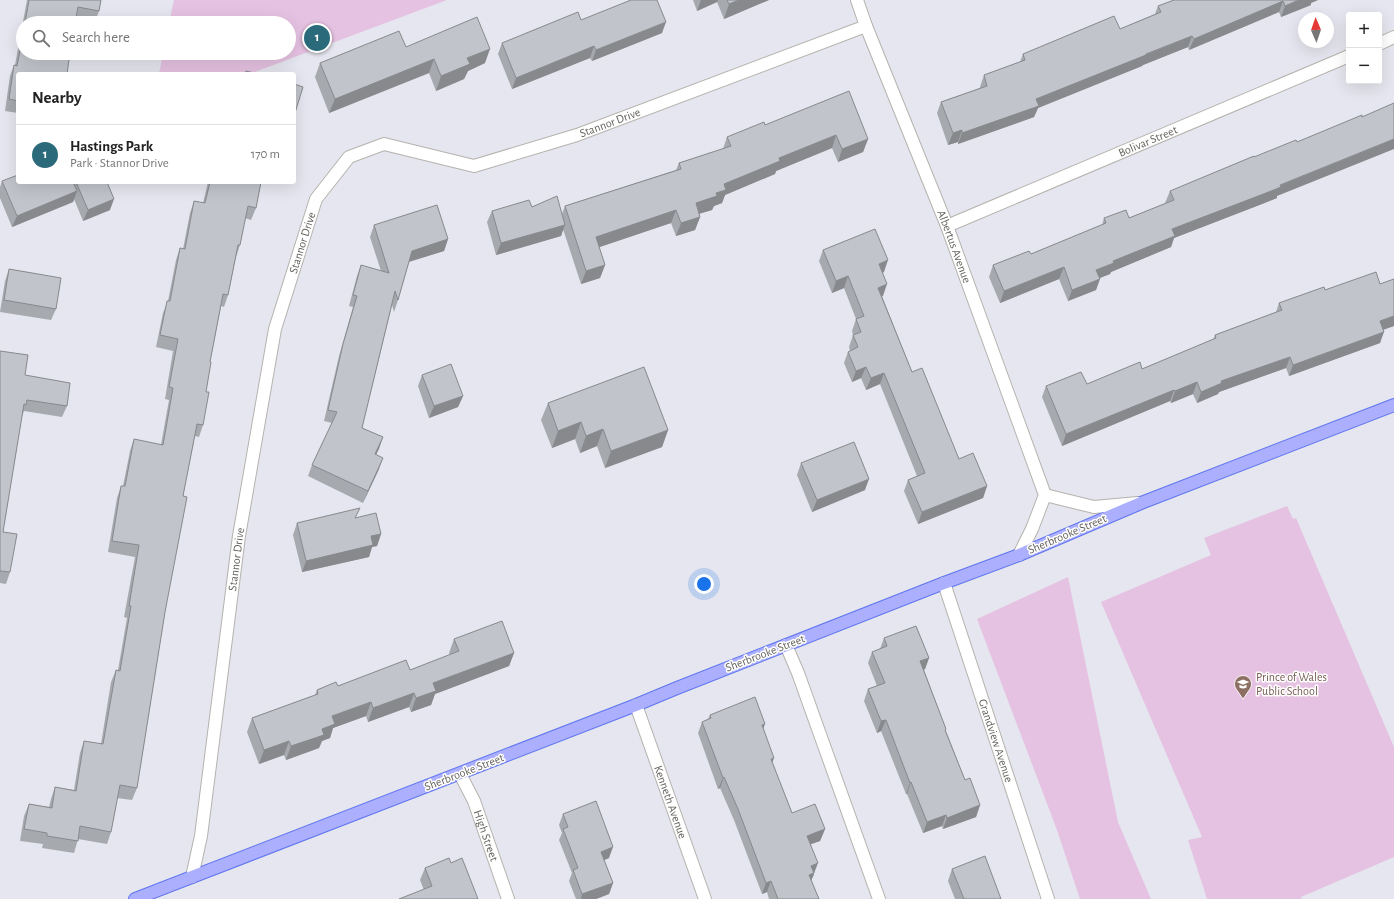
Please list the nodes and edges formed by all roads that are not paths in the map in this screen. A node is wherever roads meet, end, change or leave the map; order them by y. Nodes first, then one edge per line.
1 (857, 0) edge
2 (866, 26) junction
3 (1394, 37) edge
4 (1382, 43) edge
5 (1346, 57) edge
6 (947, 226) junction
7 (1394, 405) edge
8 (1045, 495) junction
9 (1141, 503) junction
10 (1019, 554) junction
11 (944, 583) junction
12 (786, 645) junction
13 (636, 705) junction
14 (460, 774) junction
15 (192, 877) junction
16 (135, 899) edge
17 (508, 899) edge
18 (705, 899) edge
19 (879, 899) edge
20 (1048, 899) edge

1 - 2 street, Albertus Avenue
2 - 6 street, Albertus Avenue
2 - 15 street, Stannor Drive
3 - 4 street
5 - 6 street, Bolivar Street
6 - 8 street, Albertus Avenue
7 - 9 main road, Sherbrooke Street
8 - 9 street
8 - 10 street
9 - 10 main road, Sherbrooke Street
10 - 11 main road, Sherbrooke Street
11 - 12 main road, Sherbrooke Street
11 - 20 street, Grandview Avenue
12 - 13 main road, Sherbrooke Street
12 - 19 street
13 - 14 main road, Sherbrooke Street
13 - 18 street, Kenneth Avenue
14 - 15 main road, Sherbrooke Street
14 - 17 street, High Street
15 - 16 main road, Sherbrooke Street

